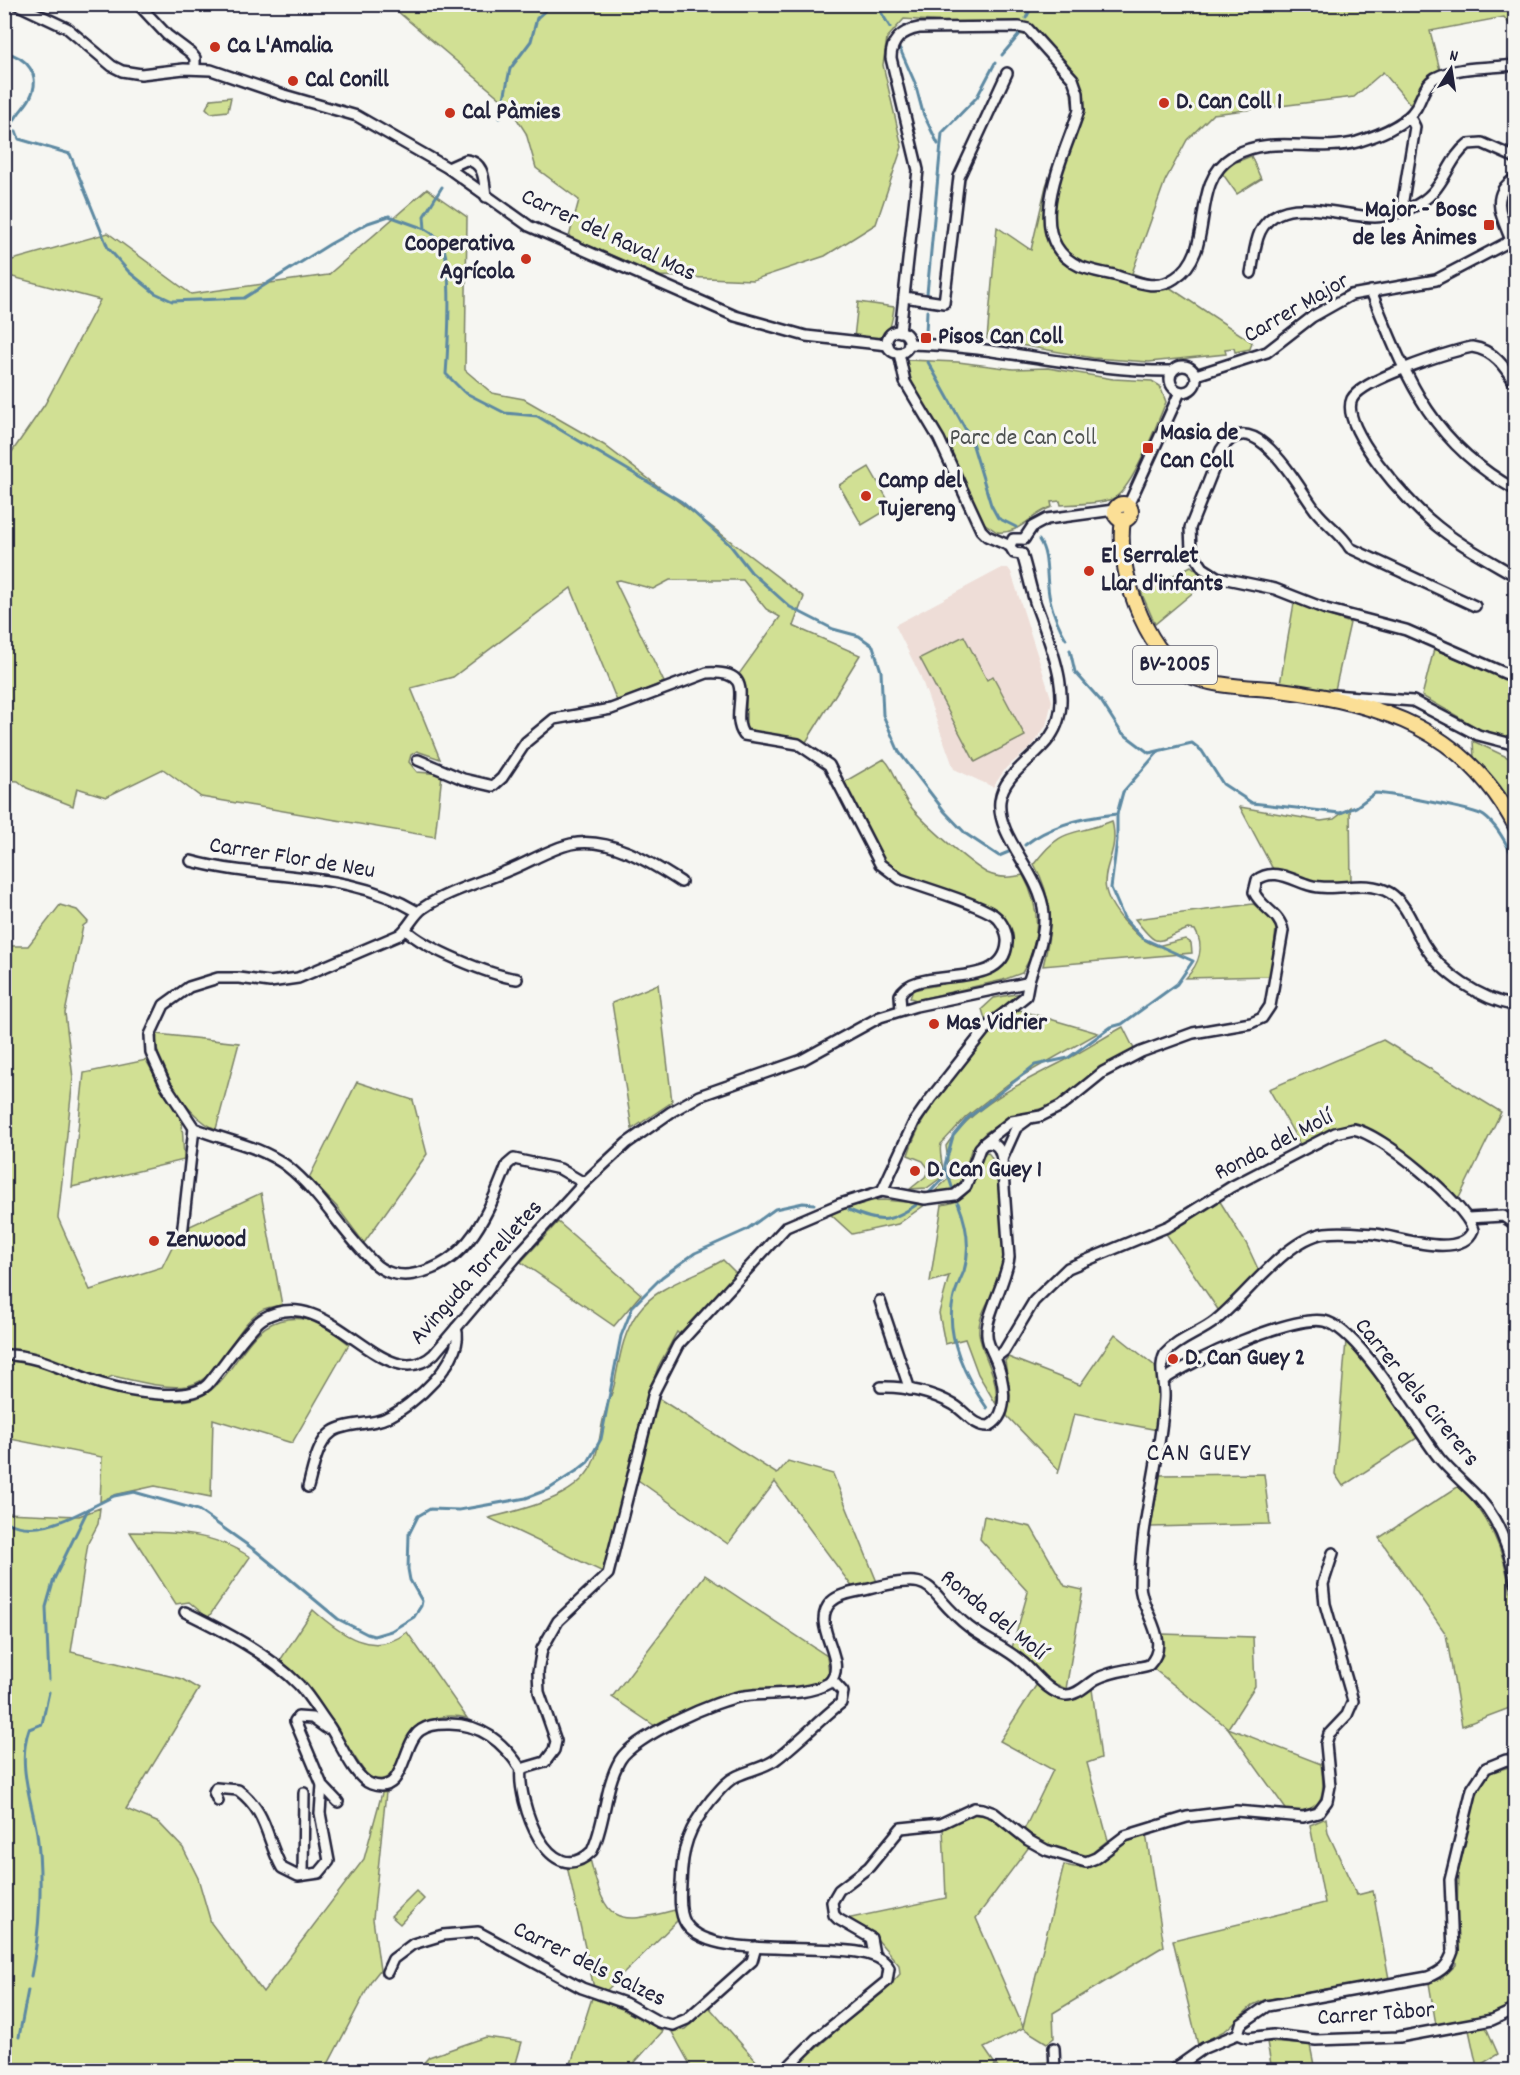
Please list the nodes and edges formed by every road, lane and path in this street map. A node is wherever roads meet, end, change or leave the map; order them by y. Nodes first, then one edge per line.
1 (16, 4) edge
2 (138, 4) edge
3 (1515, 65) edge
4 (195, 69) junction
5 (1008, 73) dead end
6 (1405, 118) junction
7 (1515, 158) edge
8 (448, 168) junction
9 (1515, 178) edge
10 (486, 197) junction
11 (1409, 208) junction
12 (1513, 239) edge
13 (1251, 273) dead end
14 (1371, 291) junction
15 (904, 297) junction
16 (900, 332) junction
17 (909, 344) junction
18 (888, 345) junction
19 (898, 353) junction
20 (1403, 369) junction
21 (1172, 371) junction
22 (1196, 375) junction
23 (1515, 385) edge
24 (1180, 392) junction
25 (1515, 490) edge
26 (1122, 512) junction
27 (1024, 539) junction
28 (1010, 546) junction
29 (1022, 554) junction
30 (1515, 576) edge
31 (1475, 606) dead end
32 (1515, 678) edge
33 (1319, 697) junction
34 (1515, 745) edge
35 (418, 760) dead end
36 (1515, 827) edge
37 (191, 861) dead end
38 (681, 882) dead end
39 (418, 912) junction
40 (406, 930) junction
41 (517, 979) dead end
42 (1029, 980) junction
43 (1515, 1006) edge
44 (901, 1010) junction
45 (1032, 1118) junction
46 (194, 1128) junction
47 (984, 1144) junction
48 (1002, 1159) junction
49 (584, 1183) junction
50 (882, 1191) junction
51 (1468, 1218) junction
52 (1515, 1225) edge
53 (182, 1235) dead end
54 (880, 1301) dead end
55 (456, 1328) junction
56 (4, 1355) edge
57 (995, 1358) junction
58 (1164, 1380) junction
59 (881, 1388) dead end
60 (910, 1390) junction
61 (308, 1487) dead end
62 (1334, 1553) dead end
63 (1515, 1583) edge
64 (184, 1612) dead end
65 (832, 1680) junction
66 (333, 1732) junction
67 (1515, 1761) edge
68 (521, 1769) junction
69 (237, 1781) dead end
70 (322, 1785) junction
71 (304, 1793) dead end
72 (242, 1794) junction
73 (218, 1801) dead end
74 (338, 1802) dead end
75 (303, 1875) junction
76 (756, 1947) junction
77 (874, 1954) junction
78 (387, 1972) dead end
79 (1515, 2009) edge
80 (1238, 2034) junction
81 (1054, 2048) dead end
82 (785, 2070) edge
83 (1055, 2070) edge
84 (1173, 2070) edge

1 - 4 street, Carrer del Raval Mas
2 - 4 street
3 - 6 street
4 - 8 street, Carrer del Raval Mas
5 - 15 street
6 - 11 street
6 - 15 street
7 - 11 street
8 - 10 street, Carrer del Raval Mas
8 - 10 street
9 - 12 street
10 - 18 street, Carrer del Raval Mas
11 - 13 street
12 - 14 street, Carrer Major
14 - 20 street
14 - 22 street, Carrer Major
15 - 16 street
16 - 17 street
16 - 18 street
17 - 19 street
17 - 21 street
18 - 19 street
19 - 28 street
20 - 23 street
20 - 25 street
20 - 30 street
21 - 22 street
21 - 24 street
22 - 24 street
24 - 26 street, BV-2005
26 - 27 street
26 - 33 main road, BV-2005
27 - 28 street
27 - 29 street
28 - 29 street
29 - 42 street
31 - 32 street
33 - 34 street
33 - 36 main road, BV-2005
35 - 44 street
37 - 39 street, Carrer Flor de Neu
38 - 39 street
39 - 40 street
40 - 41 street
40 - 46 street
42 - 44 street, Avinguda Torrelletes
42 - 50 street
43 - 45 street
44 - 49 street, Avinguda Torrelletes
45 - 47 street
45 - 48 street
46 - 49 street
46 - 53 street
47 - 48 street
47 - 50 street
48 - 57 street
49 - 55 street, Avinguda Torrelletes
50 - 68 street
51 - 52 street
51 - 57 street, Ronda del Molí
51 - 58 street, Ronda del Molí
54 - 60 street
55 - 56 street, Avinguda Torrelletes
55 - 61 street
57 - 60 street
58 - 63 street, Carrer dels Cirerers
58 - 65 street, Ronda del Molí
59 - 60 street
62 - 77 street
64 - 66 street
65 - 68 street
65 - 76 street
66 - 68 street
66 - 70 street
67 - 80 street
69 - 72 street
70 - 74 street
70 - 75 street
71 - 75 street
72 - 73 street
72 - 75 street
76 - 77 street
76 - 78 street, Carrer dels Salzes
77 - 82 street
79 - 80 street, Carrer Tàbor
80 - 84 street
81 - 83 street

